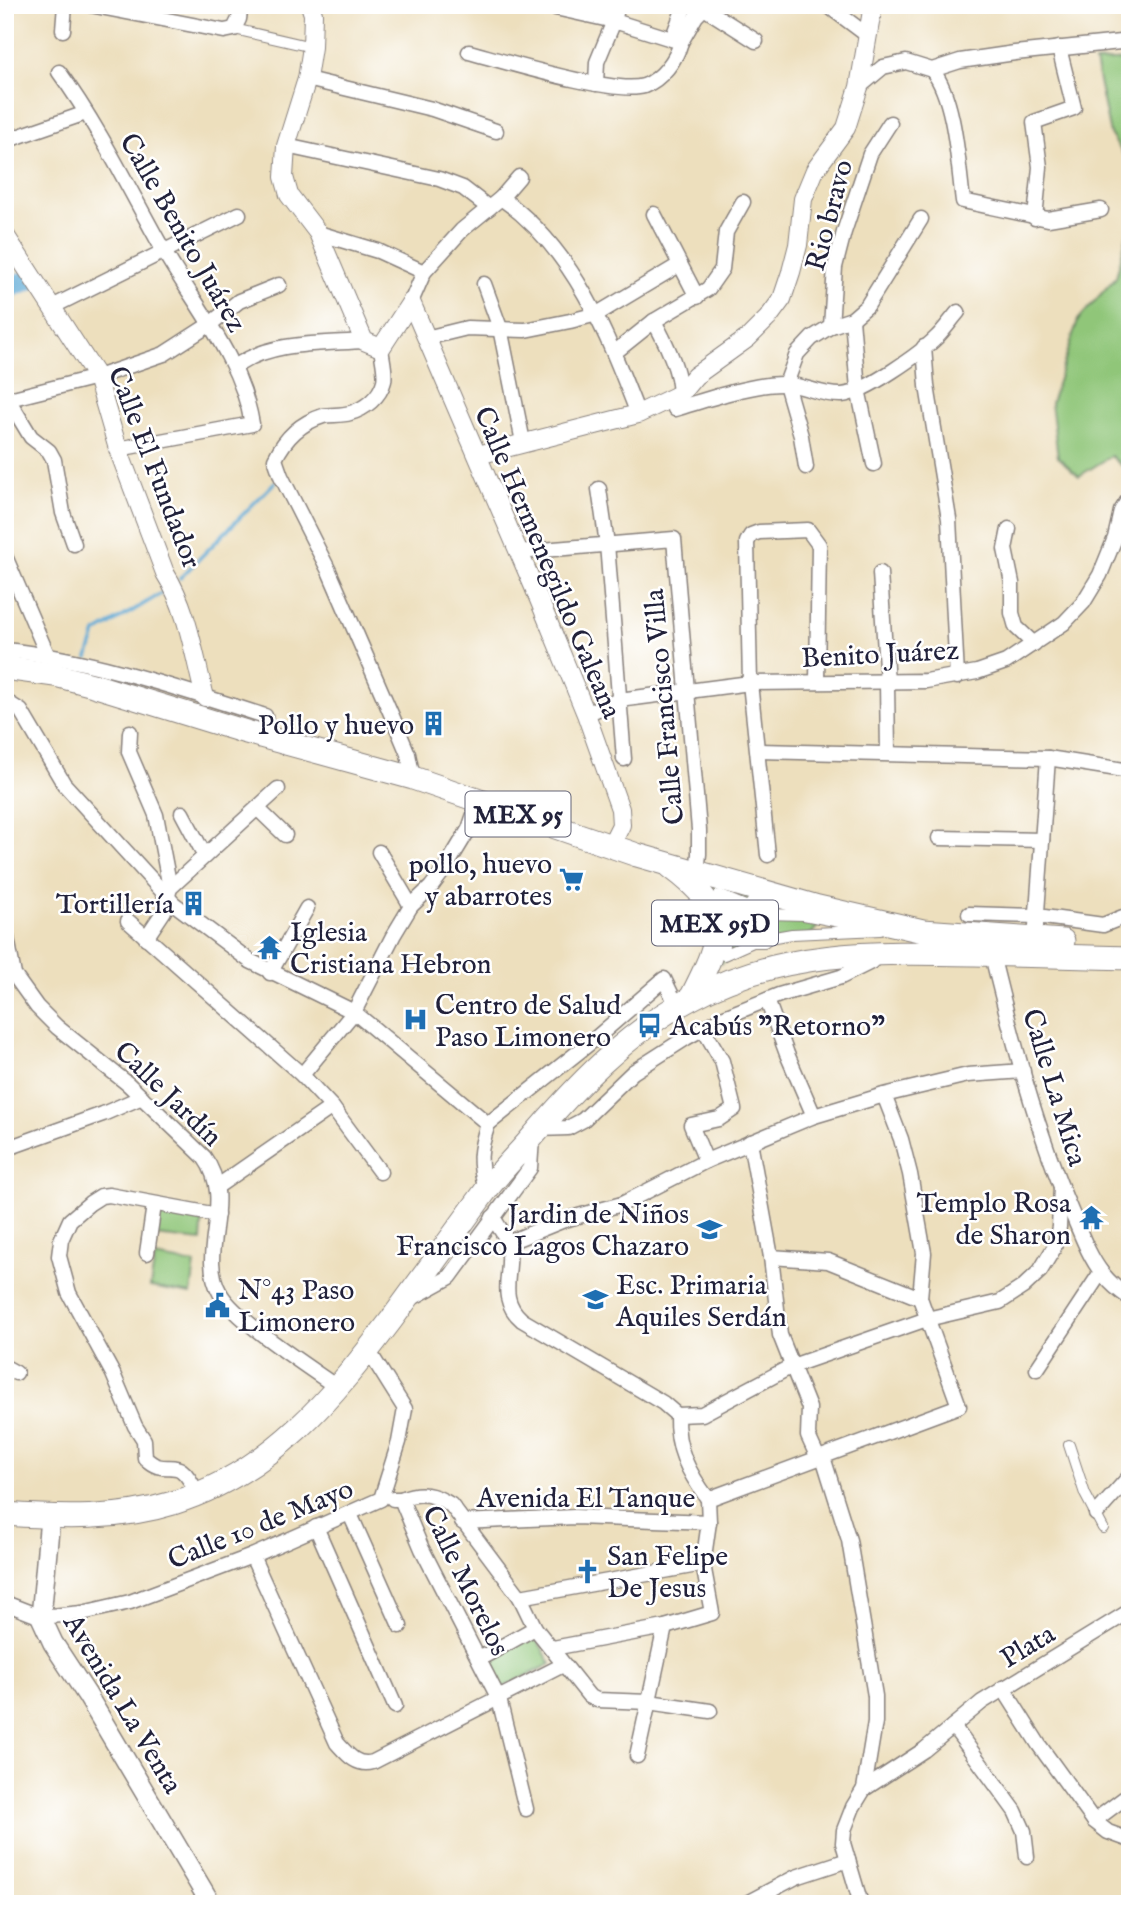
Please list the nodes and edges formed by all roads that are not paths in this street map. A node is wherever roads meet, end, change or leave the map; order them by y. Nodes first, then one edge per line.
1 (65, 5) edge
2 (90, 5) edge
3 (241, 5) edge
4 (310, 5) edge
5 (542, 5) edge
6 (618, 5) edge
7 (685, 5) edge
8 (827, 5) edge
9 (873, 5) edge
10 (161, 12) edge
11 (614, 21) junction
12 (234, 29) junction
13 (63, 30) dead end
14 (867, 35) junction
15 (677, 41) junction
16 (756, 41) dead end
17 (1130, 41) edge
18 (312, 47) junction
19 (1059, 48) junction
20 (468, 52) dead end
21 (932, 70) junction
22 (59, 72) dead end
23 (307, 79) junction
24 (596, 84) junction
25 (859, 87) junction
26 (86, 113) junction
27 (890, 123) dead end
28 (496, 131) dead end
29 (5, 141) edge
30 (286, 146) junction
31 (519, 177) dead end
32 (501, 198) junction
33 (743, 202) dead end
34 (489, 208) junction
35 (1101, 210) dead end
36 (239, 214) dead end
37 (654, 214) dead end
38 (1035, 218) junction
39 (920, 219) dead end
40 (318, 233) junction
41 (5, 235) edge
42 (163, 250) junction
43 (679, 265) junction
44 (424, 272) junction
45 (484, 284) dead end
46 (279, 285) dead end
47 (697, 297) junction
48 (411, 302) junction
49 (52, 307) junction
50 (958, 312) dead end
51 (597, 314) junction
52 (852, 319) junction
53 (654, 321) junction
54 (209, 325) junction
55 (831, 326) junction
56 (500, 328) junction
57 (426, 338) junction
58 (364, 341) junction
59 (382, 348) junction
60 (924, 348) junction
61 (614, 353) junction
62 (234, 367) junction
63 (97, 377) junction
64 (786, 384) junction
65 (858, 389) junction
66 (7, 397) edge
67 (678, 402) junction
68 (638, 414) junction
69 (523, 442) junction
70 (118, 450) junction
71 (478, 455) junction
72 (874, 464) dead end
73 (806, 467) dead end
74 (599, 489) dead end
75 (1130, 497) edge
76 (1009, 529) dead end
77 (74, 544) dead end
78 (607, 544) junction
79 (518, 552) junction
80 (5, 556) edge
81 (880, 573) dead end
82 (1034, 644) junction
83 (5, 650) edge
84 (47, 654) junction
85 (5, 668) edge
86 (957, 677) junction
87 (817, 681) junction
88 (750, 683) junction
89 (887, 683) junction
90 (685, 693) junction
91 (205, 697) junction
92 (619, 701) junction
93 (7, 702) edge
94 (586, 714) junction
95 (130, 732) dead end
96 (268, 737) junction
97 (759, 751) junction
98 (888, 753) junction
99 (1048, 758) junction
100 (624, 759) dead end
101 (1130, 771) edge
102 (413, 778) junction
103 (278, 789) dead end
104 (479, 800) junction
105 (258, 808) junction
106 (182, 813) dead end
107 (285, 835) dead end
108 (939, 838) dead end
109 (1042, 840) junction
110 (611, 845) junction
111 (379, 852) dead end
112 (768, 855) dead end
113 (205, 856) junction
114 (665, 863) junction
115 (697, 872) junction
116 (169, 893) junction
117 (411, 906) junction
118 (307, 908) dead end
119 (969, 914) dead end
120 (1037, 916) junction
121 (1130, 917) edge
122 (128, 921) dead end
123 (5, 927) edge
124 (146, 938) junction
125 (1035, 940) junction
126 (1130, 943) edge
127 (881, 952) junction
128 (992, 955) junction
129 (724, 956) joint
130 (1130, 958) edge
131 (270, 973) junction
132 (9, 974) edge
133 (766, 1000) junction
134 (684, 1002) junction
135 (354, 1012) junction
136 (703, 1028) junction
137 (1023, 1071) junction
138 (302, 1075) junction
139 (884, 1096) junction
140 (142, 1097) junction
141 (331, 1107) junction
142 (814, 1116) junction
143 (488, 1124) junction
144 (535, 1133) junction
145 (750, 1142) junction
146 (5, 1149) edge
147 (706, 1161) junction
148 (380, 1172) dead end
149 (218, 1186) junction
150 (1061, 1187) junction
151 (486, 1190) junction
152 (155, 1205) junction
153 (217, 1215) junction
154 (493, 1217) junction
155 (507, 1243) junction
156 (147, 1253) dead end
157 (771, 1257) junction
158 (1101, 1272) junction
159 (920, 1298) junction
160 (1130, 1298) edge
161 (403, 1304) junction
162 (927, 1318) junction
163 (368, 1350) junction
164 (792, 1366) junction
165 (1037, 1369) dead end
166 (338, 1388) junction
167 (677, 1415) junction
168 (1069, 1445) dead end
169 (820, 1458) junction
170 (1130, 1476) edge
171 (197, 1494) junction
172 (381, 1499) junction
173 (401, 1499) junction
174 (708, 1499) junction
175 (5, 1514) edge
176 (350, 1514) junction
177 (1096, 1514) junction
178 (50, 1518) junction
179 (462, 1522) junction
180 (709, 1522) junction
181 (316, 1527) junction
182 (1102, 1528) dead end
183 (252, 1556) junction
184 (703, 1564) junction
185 (520, 1597) junction
186 (5, 1603) edge
187 (1130, 1611) edge
188 (40, 1617) junction
189 (400, 1626) dead end
190 (665, 1627) junction
191 (536, 1628) junction
192 (553, 1648) junction
193 (479, 1659) junction
194 (563, 1665) junction
195 (1003, 1688) junction
196 (499, 1699) junction
197 (649, 1702) junction
198 (395, 1706) dead end
199 (710, 1711) dead end
200 (953, 1726) junction
201 (637, 1756) dead end
202 (864, 1789) junction
203 (1130, 1794) edge
204 (526, 1810) dead end
205 (1094, 1821) junction
206 (1130, 1840) edge
207 (1027, 1857) dead end
208 (848, 1860) junction
209 (211, 1904) edge
210 (745, 1904) edge
211 (861, 1904) edge

1 - 13 street
2 - 10 street
3 - 12 street
4 - 18 street
5 - 11 street
6 - 11 street
7 - 15 street
8 - 14 street
9 - 14 street
10 - 12 street
11 - 15 street
11 - 24 street
12 - 18 street
14 - 25 street
15 - 16 street
15 - 24 street
17 - 19 street
18 - 23 street
19 - 21 street
19 - 38 street
20 - 24 street
21 - 25 street
21 - 38 street
22 - 26 street, Calle Benito Juárez
23 - 28 street
23 - 30 street
25 - 67 street
26 - 29 street
26 - 42 street, Calle Benito Juárez
27 - 55 street, Rio bravo
30 - 34 street
30 - 40 street
31 - 32 street
32 - 34 street
32 - 51 street
33 - 47 street
34 - 44 street
35 - 38 street
36 - 42 street
37 - 43 street
39 - 52 street
40 - 44 street
40 - 58 street
41 - 49 street, Calle El Fundador
42 - 49 street
42 - 54 street, Calle Benito Juárez
43 - 47 street
43 - 51 street
44 - 48 street
45 - 56 street
46 - 54 street
47 - 53 street
48 - 57 street, Calle Hermenegildo Galeana
48 - 59 street
49 - 63 street, Calle El Fundador
50 - 60 street
51 - 56 street
51 - 61 street
52 - 55 street
52 - 65 street
53 - 61 street
53 - 67 street
54 - 62 street, Calle Benito Juárez
54 - 63 street
55 - 64 street
56 - 57 street
56 - 69 street
57 - 71 street, Calle Hermenegildo Galeana
58 - 59 street
58 - 62 street
59 - 102 street
60 - 65 street
60 - 86 street
61 - 68 street
62 - 70 street, Calle Benito Juárez
63 - 66 street
63 - 70 street, Calle El Fundador
64 - 65 street
64 - 67 street
64 - 73 street
65 - 72 street
66 - 77 street
67 - 68 street
68 - 69 street
69 - 71 street
70 - 91 street, Calle El Fundador
71 - 79 street, Calle Hermenegildo Galeana
74 - 78 street
75 - 82 street, Benito Juárez
76 - 82 street
78 - 79 street
78 - 90 street, Calle Francisco Villa
78 - 92 street
79 - 94 street, Calle Hermenegildo Galeana
80 - 84 street
81 - 89 street
82 - 86 street, Benito Juárez
83 - 84 street
84 - 91 street
85 - 96 highway, MEX 95
86 - 89 street, Benito Juárez
87 - 88 street, Benito Juárez
87 - 88 street
87 - 89 street, Benito Juárez
88 - 90 street, Benito Juárez
88 - 97 street
89 - 98 street
90 - 92 street, Benito Juárez
90 - 115 street, Calle Francisco Villa
91 - 96 street
92 - 94 street, Benito Juárez
92 - 100 street
93 - 116 street
94 - 110 street, Calle Hermenegildo Galeana
95 - 116 street
96 - 102 highway, MEX 95
97 - 98 street
97 - 112 street
98 - 99 street
99 - 101 street
99 - 109 street
102 - 104 highway, MEX 95
103 - 105 street
104 - 110 highway, MEX 95
104 - 117 street
105 - 107 street
105 - 113 street
106 - 113 street
108 - 109 street
109 - 120 street
110 - 114 highway, MEX 95
111 - 117 street
113 - 116 street
114 - 115 highway, MEX 95
114 - 134 highway, MEX 95D
115 - 125 highway, MEX 95
116 - 124 street
116 - 131 street
117 - 135 street
118 - 131 street
119 - 120 street
120 - 121 street
120 - 125 street
122 - 124 street
123 - 132 street
124 - 138 street
125 - 126 highway, MEX 95
127 - 128 highway
127 - 133 street
127 - 134 highway
128 - 130 highway
128 - 137 street, Calle La Mica
129 - 129 street
131 - 135 street
132 - 140 street, Calle Jardín
133 - 136 street
133 - 142 street
134 - 143 street
134 - 144 highway
135 - 138 street
135 - 143 street
136 - 144 street
136 - 147 street
137 - 139 street
137 - 150 street, Calle La Mica
138 - 141 street
139 - 142 street
139 - 159 street
140 - 146 street
140 - 149 street, Calle Jardín
141 - 148 street
141 - 149 street
142 - 145 street
143 - 151 street
144 - 151 highway
144 - 154 street
145 - 147 street
145 - 157 street
147 - 155 street
149 - 153 street, Calle Jardín
150 - 158 street, Calle La Mica
150 - 162 street
151 - 161 highway
152 - 153 street
152 - 156 street
152 - 171 street
153 - 166 street, Calle Jardín
154 - 155 street
154 - 161 street
155 - 167 street
157 - 159 street
157 - 164 street
158 - 160 street, Calle La Mica
158 - 165 street
159 - 162 street
161 - 163 highway
162 - 164 street
162 - 169 street
163 - 166 highway
163 - 172 street, Calle 10 de Mayo
164 - 167 street
164 - 169 street
166 - 171 highway
167 - 174 street
168 - 177 street
169 - 174 street
169 - 202 street
170 - 177 street
171 - 178 highway
172 - 173 street, Calle Morelos
172 - 176 street, Calle 10 de Mayo
173 - 179 street
173 - 193 street, Calle Morelos
174 - 180 street
175 - 178 highway
176 - 181 street, Calle 10 de Mayo
176 - 189 street
177 - 182 street
178 - 188 main road, Avenida La Venta
179 - 180 street, Avenida El Tanque
179 - 185 street
180 - 184 street
181 - 183 street, Calle 10 de Mayo
181 - 198 street
183 - 188 street, Calle 10 de Mayo
183 - 196 street
184 - 185 street
184 - 190 street
185 - 191 street
186 - 188 street
187 - 195 street, Plata
188 - 209 main road, Avenida La Venta
190 - 192 street
190 - 197 street
191 - 192 street
191 - 193 street
192 - 194 street
193 - 196 street, Calle Morelos
194 - 196 street
194 - 197 street
195 - 200 street, Plata
195 - 205 street
196 - 204 street, Calle Morelos
197 - 199 street
197 - 201 street
200 - 202 street, Plata
200 - 207 street
202 - 208 street
203 - 205 street
205 - 206 street
208 - 210 street
208 - 211 street

